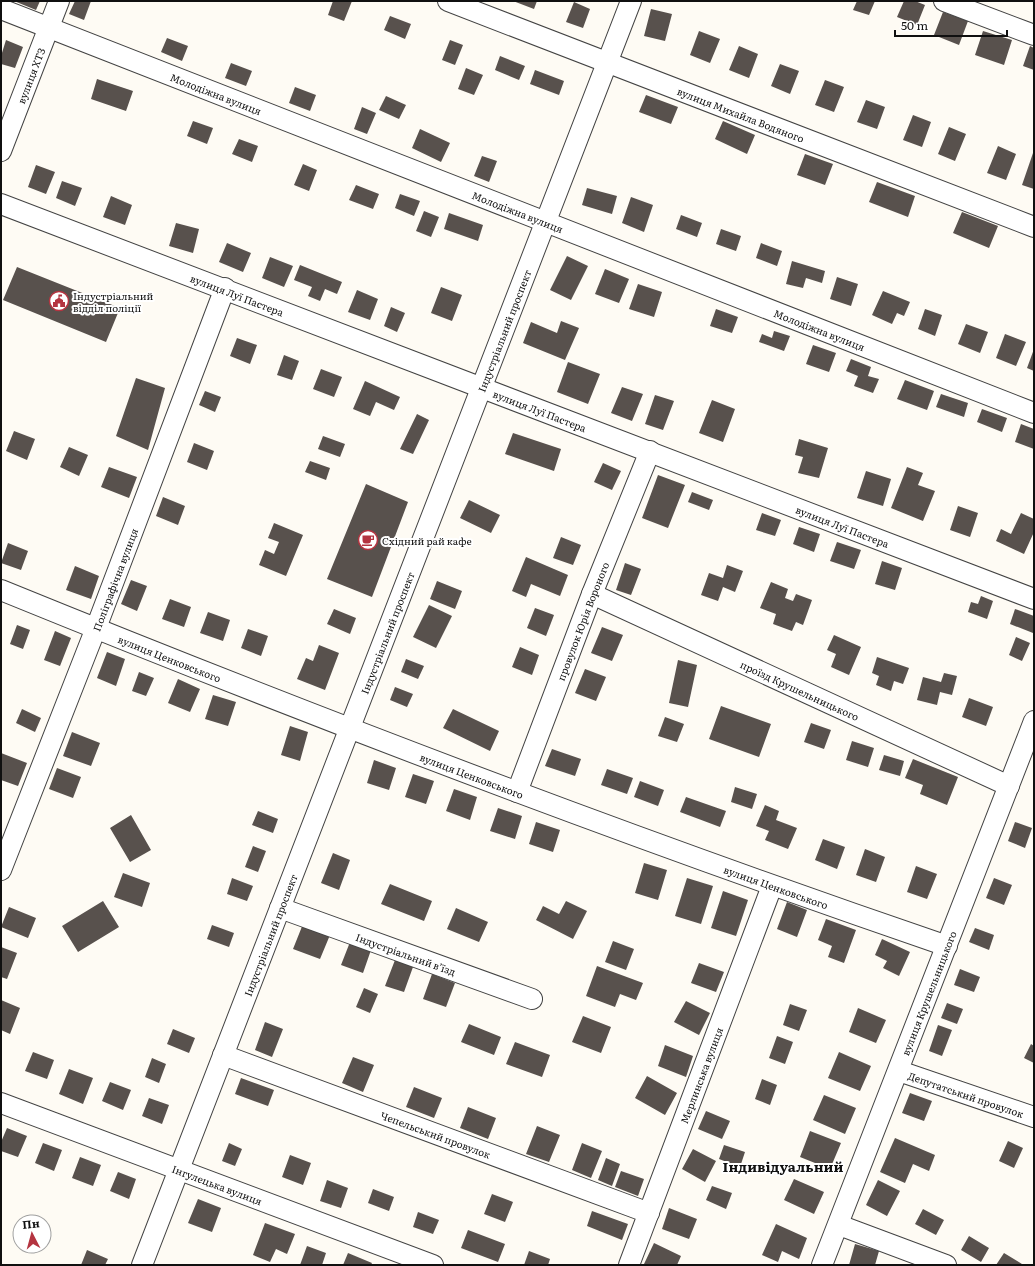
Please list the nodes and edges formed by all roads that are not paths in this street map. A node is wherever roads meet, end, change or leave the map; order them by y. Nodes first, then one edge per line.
1 (59, 1) edge
2 (448, 1) edge
3 (631, 1) edge
4 (944, 1) edge
5 (1, 9) edge
6 (49, 28) junction
7 (1034, 35) edge
8 (608, 61) junction
9 (1, 151) edge
10 (1, 204) edge
11 (546, 222) junction
12 (1034, 227) edge
13 (225, 288) junction
14 (482, 387) junction
15 (1034, 413) edge
16 (650, 451) junction
17 (1, 590) edge
18 (592, 594) junction
19 (1034, 599) edge
20 (96, 628) junction
21 (1034, 720) edge
22 (350, 728) junction
23 (1009, 786) junction
24 (517, 792) junction
25 (1, 870) edge
26 (772, 886) junction
27 (280, 908) junction
28 (947, 946) junction
29 (532, 999) dead end
30 (223, 1055) junction
31 (899, 1071) junction
32 (1, 1103) edge
33 (1034, 1117) edge
34 (178, 1170) junction
35 (649, 1213) junction
36 (839, 1224) junction
37 (142, 1265) edge
38 (433, 1265) edge
39 (629, 1265) edge
40 (822, 1265) edge
41 (946, 1265) edge

1 - 6 street, вулиця ХТЗ
2 - 8 street, вулиця Михайла Водяного
3 - 8 street, Індустріальний проспект
4 - 7 street
5 - 6 street, Молодіжна вулиця
6 - 9 street, вулиця ХТЗ
6 - 11 street, Молодіжна вулиця
8 - 11 street, Індустріальний проспект
8 - 12 street, вулиця Михайла Водяного
10 - 13 street, вулиця Луї Пастера
11 - 14 street, Індустріальний проспект
11 - 15 street, Молодіжна вулиця
13 - 14 street, вулиця Луї Пастера
13 - 20 street, Поліграфічна вулиця
14 - 16 street, вулиця Луї Пастера
14 - 22 street, Індустріальний проспект
16 - 18 street, провулок Юрія Вороного
16 - 19 street, вулиця Луї Пастера
17 - 20 street, вулиця Ценковського
18 - 23 street, проїзд Крушельницького
18 - 24 street, провулок Юрія Вороного
20 - 22 street, вулиця Ценковського
20 - 25 street, Поліграфічна вулиця
21 - 23 street, вулиця Крушельницького
22 - 24 street, вулиця Ценковського
22 - 27 street, Індустріальний проспект
23 - 28 street, вулиця Крушельницького
24 - 26 street, вулиця Ценковського
26 - 28 street, вулиця Ценковського
26 - 35 street, Мерлинська вулиця
27 - 29 street, Індустріальний в’їзд
27 - 30 street, Індустріальний проспект
28 - 31 street, вулиця Крушельницького
30 - 34 street, Індустріальний проспект
30 - 35 street, Чепельський провулок
31 - 33 street, Депутатський провулок
31 - 36 street, вулиця Крушельницького
32 - 34 street, Інгулецька вулиця
34 - 37 street, Індустріальний проспект
34 - 38 street, Інгулецька вулиця
35 - 39 street, Мерлинська вулиця
36 - 40 street, вулиця Крушельницького
36 - 41 street

